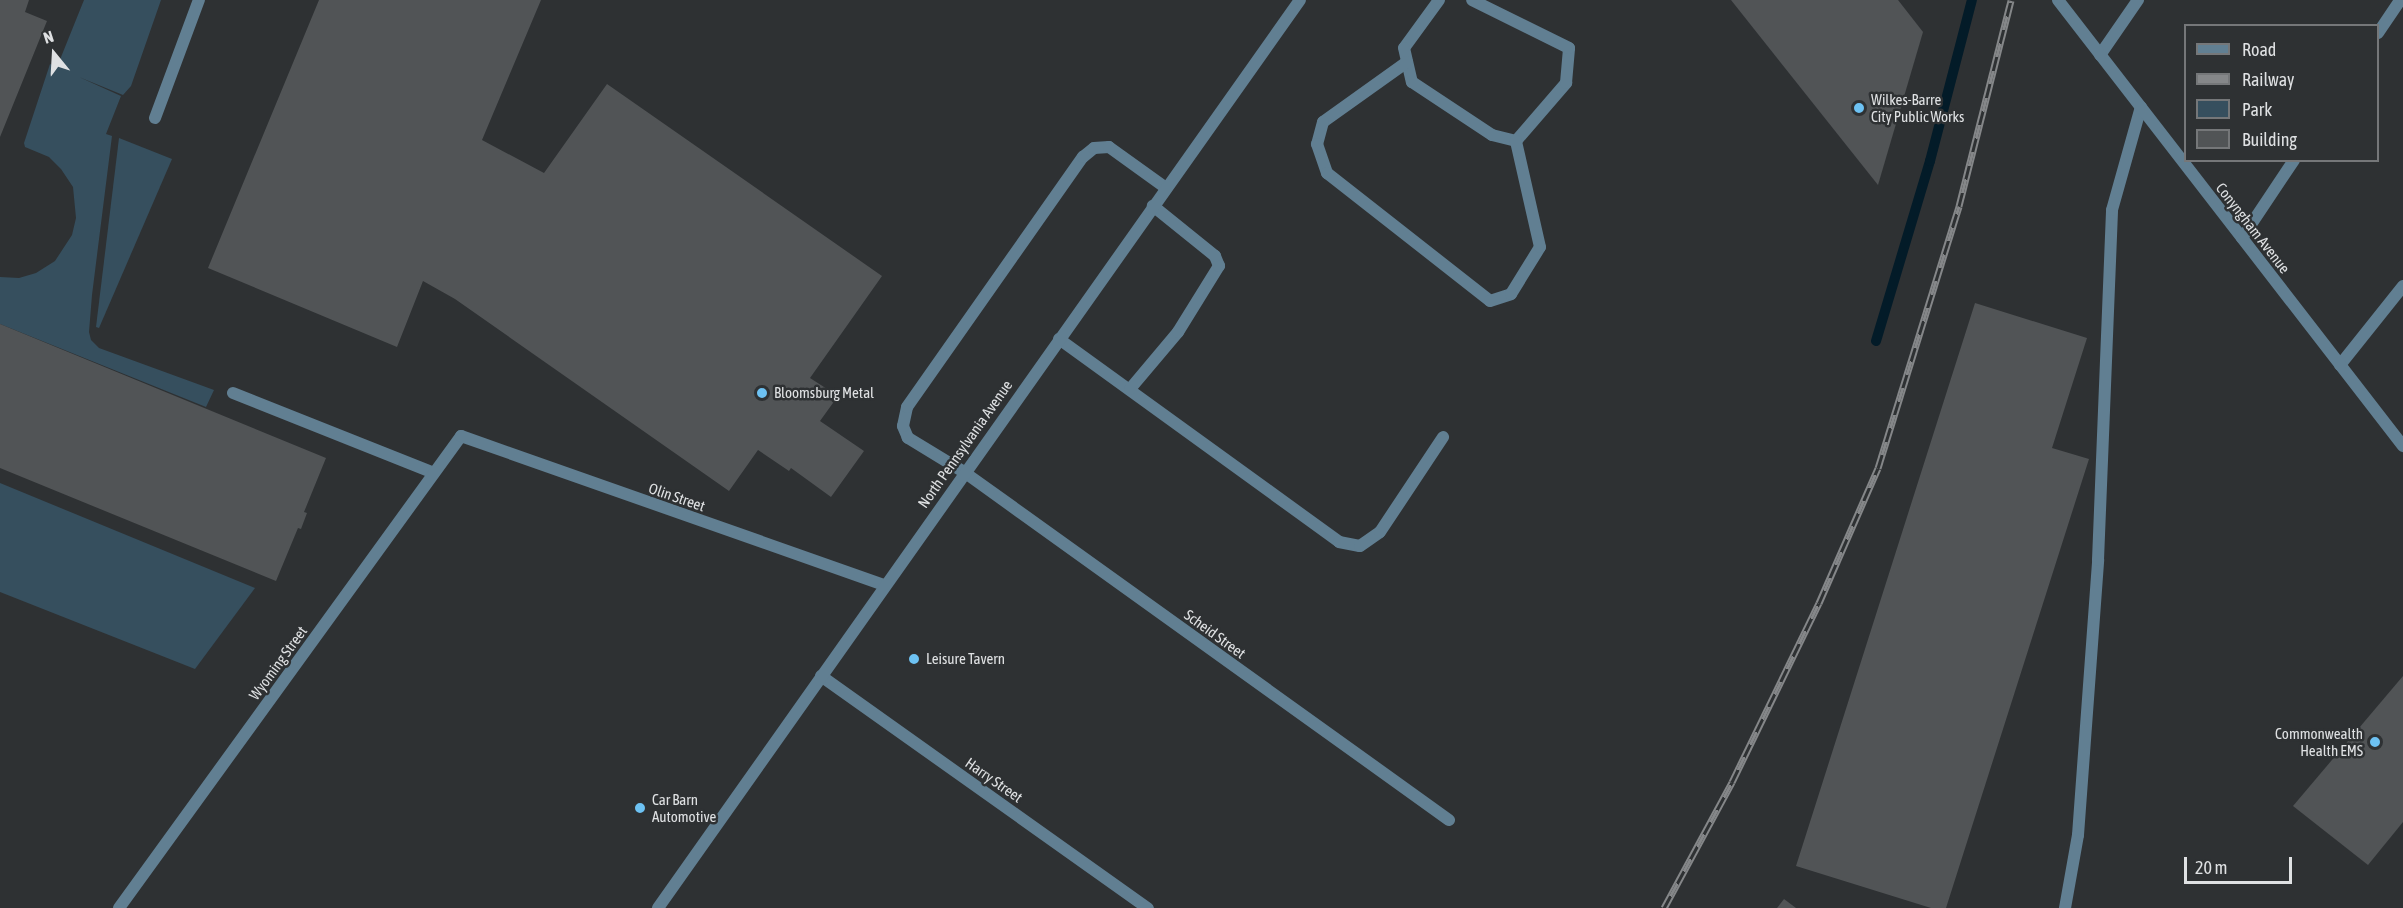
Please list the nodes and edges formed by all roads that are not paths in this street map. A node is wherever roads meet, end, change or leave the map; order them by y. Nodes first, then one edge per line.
1 (199, 0) edge
2 (1300, 0) edge
3 (1439, 0) edge
4 (1473, 0) edge
5 (2058, 0) edge
6 (2138, 0) edge
7 (2400, 0) edge
8 (2379, 32) edge
9 (2100, 55) junction
10 (1407, 62) junction
11 (2141, 107) junction
12 (155, 117) dead end
13 (1516, 141) junction
14 (2293, 162) edge
15 (1166, 188) junction
16 (1153, 206) junction
17 (2242, 238) junction
18 (2403, 286) edge
19 (1059, 339) junction
20 (2340, 365) junction
21 (1130, 389) junction
22 (233, 393) dead end
23 (461, 436) joint
24 (1443, 437) dead end
25 (2403, 446) edge
26 (964, 472) junction
27 (434, 473) junction
28 (884, 585) junction
29 (821, 676) junction
30 (1449, 820) dead end
31 (119, 908) edge
32 (658, 908) edge
33 (1148, 908) edge
34 (2065, 908) edge

1 - 12 street
2 - 15 street, North Pennsylvania Avenue
3 - 10 street
4 - 13 street
5 - 9 street, Conyngham Avenue
6 - 9 street
7 - 8 street
9 - 11 street, Conyngham Avenue
10 - 13 street
10 - 13 street
11 - 17 street, Conyngham Avenue
11 - 34 street
14 - 17 street
15 - 16 street, North Pennsylvania Avenue
15 - 26 street, Scheid Street
16 - 19 street, North Pennsylvania Avenue
16 - 21 street
17 - 20 street, Conyngham Avenue
18 - 20 street
19 - 21 street
19 - 26 street, North Pennsylvania Avenue
20 - 25 street, Conyngham Avenue
21 - 24 street
22 - 27 street
23 - 27 street, Wyoming Street
23 - 28 street, Olin Street
26 - 28 street, North Pennsylvania Avenue
26 - 30 street, Scheid Street
27 - 31 street, Wyoming Street
28 - 29 street, North Pennsylvania Avenue
29 - 32 street, North Pennsylvania Avenue
29 - 33 street, Harry Street

